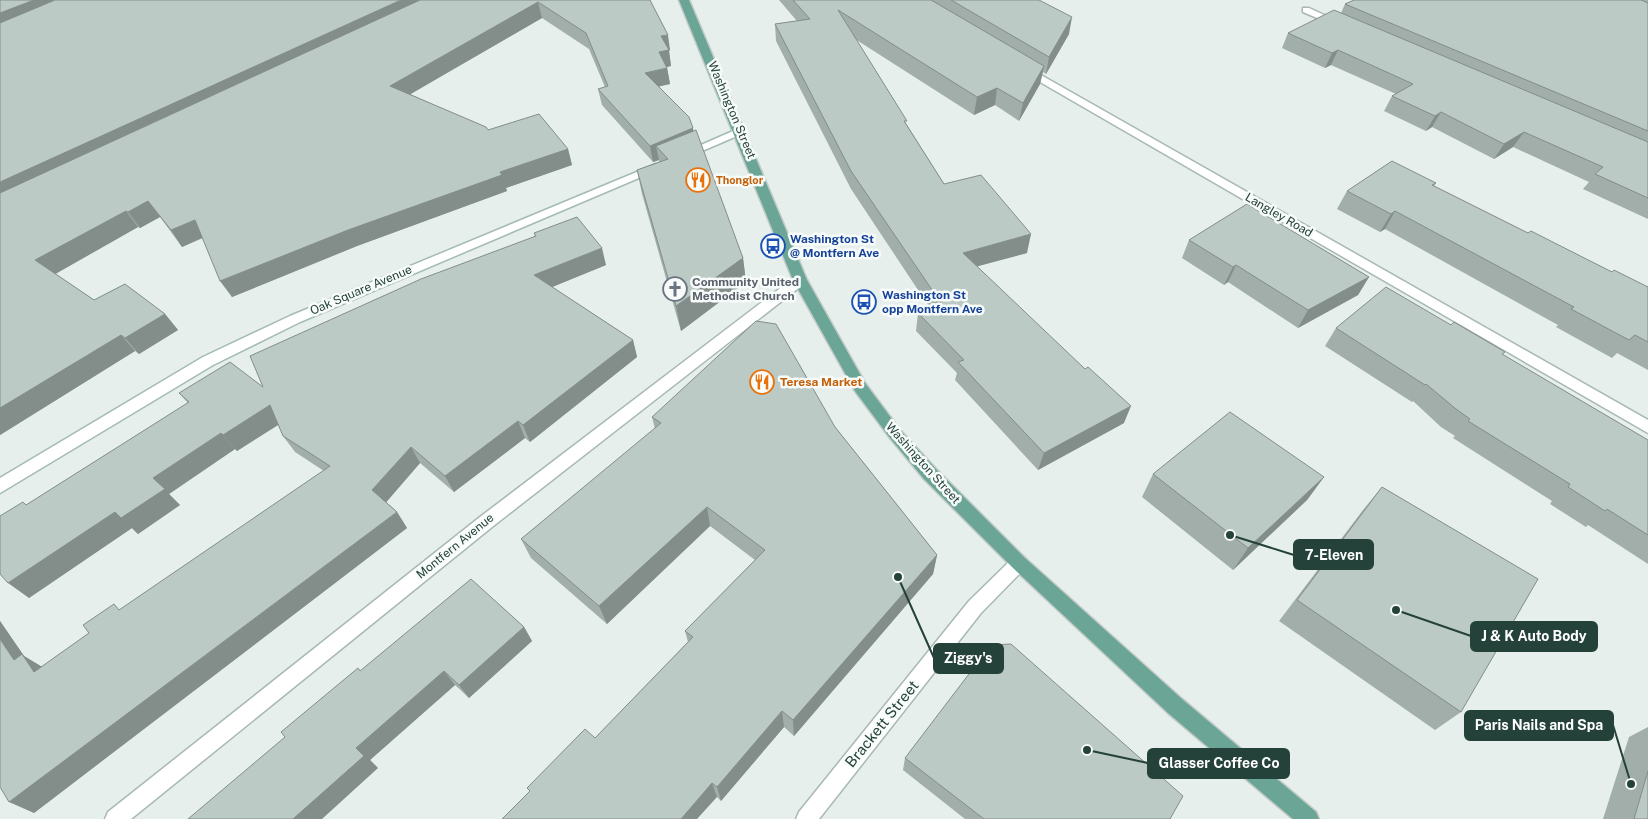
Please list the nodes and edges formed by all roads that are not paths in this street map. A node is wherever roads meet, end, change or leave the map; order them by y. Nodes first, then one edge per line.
1 (684, 0) edge
2 (1306, 10) dead end
3 (1350, 29) edge
4 (1016, 64) edge
5 (740, 131) junction
6 (800, 280) junction
7 (1648, 427) edge
8 (0, 486) edge
9 (1019, 564) junction
10 (115, 819) edge
11 (806, 819) edge
12 (1309, 819) edge

1 - 5 main road, Washington Street
2 - 3 street
4 - 7 street, Langley Road
5 - 6 main road, Washington Street
5 - 8 street, Oak Square Avenue
6 - 9 main road, Washington Street
6 - 10 street, Montfern Avenue
9 - 11 street, Brackett Street
9 - 12 main road, Washington Street

